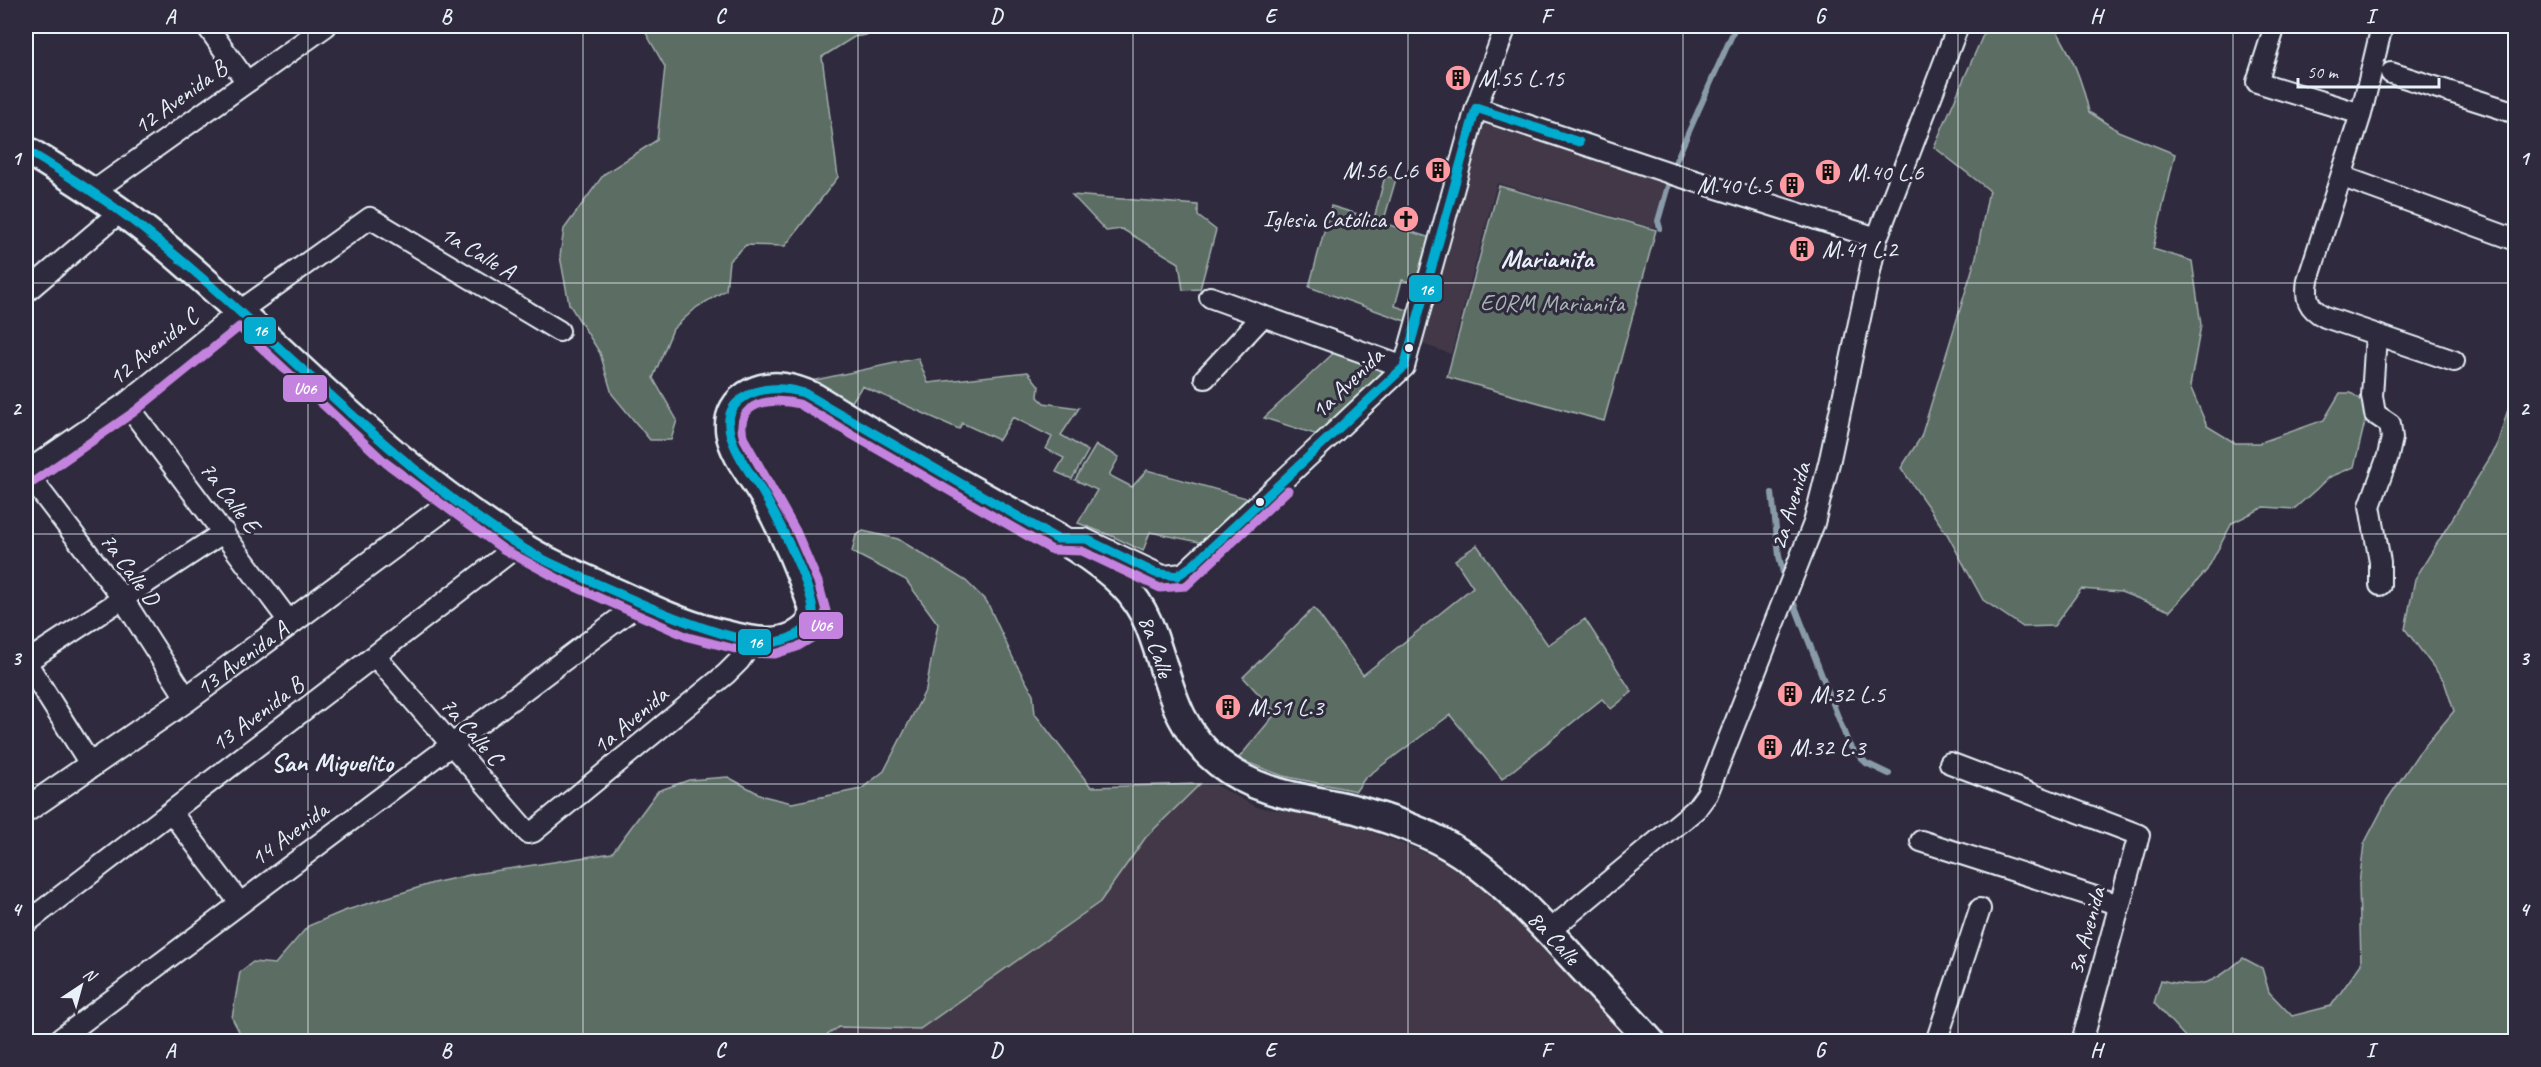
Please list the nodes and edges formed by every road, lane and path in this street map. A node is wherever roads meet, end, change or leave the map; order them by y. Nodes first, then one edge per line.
1 (207, 26) edge
2 (326, 26) edge
3 (1506, 26) edge
4 (1958, 26) edge
5 (2275, 26) edge
6 (2382, 26) edge
7 (2391, 73) dead end
8 (246, 81) junction
9 (1476, 108) junction
10 (2516, 112) edge
11 (2361, 114) junction
12 (26, 150) edge
13 (2343, 177) junction
14 (94, 191) junction
15 (121, 211) junction
16 (370, 218) joint
17 (1877, 238) junction
18 (2516, 240) edge
19 (26, 292) edge
20 (1210, 297) dead end
21 (240, 311) junction
22 (1263, 316) junction
23 (559, 331) dead end
24 (2376, 335) junction
25 (2454, 361) dead end
26 (1404, 367) junction
27 (1205, 378) dead end
28 (126, 403) junction
29 (26, 472) edge
30 (455, 500) junction
31 (224, 532) junction
32 (1057, 539) junction
33 (519, 545) junction
34 (2380, 585) dead end
35 (123, 600) junction
36 (640, 603) junction
37 (291, 624) junction
38 (753, 641) junction
39 (375, 656) junction
40 (26, 662) edge
41 (186, 699) junction
42 (450, 744) junction
43 (1950, 763) dead end
44 (92, 766) junction
45 (26, 810) edge
46 (171, 812) junction
47 (533, 832) joint
48 (1921, 841) dead end
49 (240, 903) junction
50 (2120, 905) junction
51 (1980, 909) dead end
52 (26, 923) edge
53 (1549, 931) junction
54 (56, 1041) edge
55 (1651, 1041) edge
56 (1936, 1041) edge
57 (2082, 1041) edge

1 - 8 street
2 - 8 street, 12 Avenida B
3 - 9 street, 1a Avenida
4 - 17 street, 2a Avenida
5 - 11 street
6 - 11 street
7 - 10 street
8 - 14 street, 12 Avenida B
9 - 17 street
9 - 26 street, 1a Avenida
11 - 13 street
12 - 14 main road, 8a Calle
13 - 18 street
13 - 24 street
14 - 15 main road, 8a Calle
15 - 19 street
15 - 21 main road, 8a Calle
16 - 21 street, 12 Avenida C
16 - 23 street, 1a Calle A
17 - 53 street, 2a Avenida
20 - 22 street
21 - 28 street, 12 Avenida C
21 - 30 main road, 8a Calle
22 - 26 street
22 - 27 street
24 - 25 street
24 - 34 street
26 - 32 street, 1a Avenida
28 - 29 street, 12 Avenida C
28 - 31 street, 7a Calle E
29 - 35 street, 7a Calle D
30 - 33 main road, 8a Calle
30 - 37 street, 13 Avenida A
31 - 35 street
31 - 37 street, 7a Calle E
32 - 38 main road, 8a Calle
32 - 53 main road, 8a Calle
33 - 36 main road, 8a Calle
33 - 39 street, 13 Avenida B
35 - 40 street
35 - 41 street, 7a Calle D
36 - 38 main road, 8a Calle
36 - 42 street, 14 Avenida
37 - 41 street, 13 Avenida A
38 - 47 street, 1a Avenida
39 - 42 street, 7a Calle C
39 - 46 street, 13 Avenida B
40 - 44 street
41 - 44 street, 13 Avenida A
42 - 47 street, 7a Calle C
42 - 49 street, 14 Avenida
43 - 50 street, 3a Avenida
44 - 45 street, 13 Avenida A
46 - 49 street
46 - 52 street, 13 Avenida B
48 - 50 street
49 - 54 street, 14 Avenida
50 - 57 street, 3a Avenida
51 - 56 street
53 - 55 main road, 8a Calle

